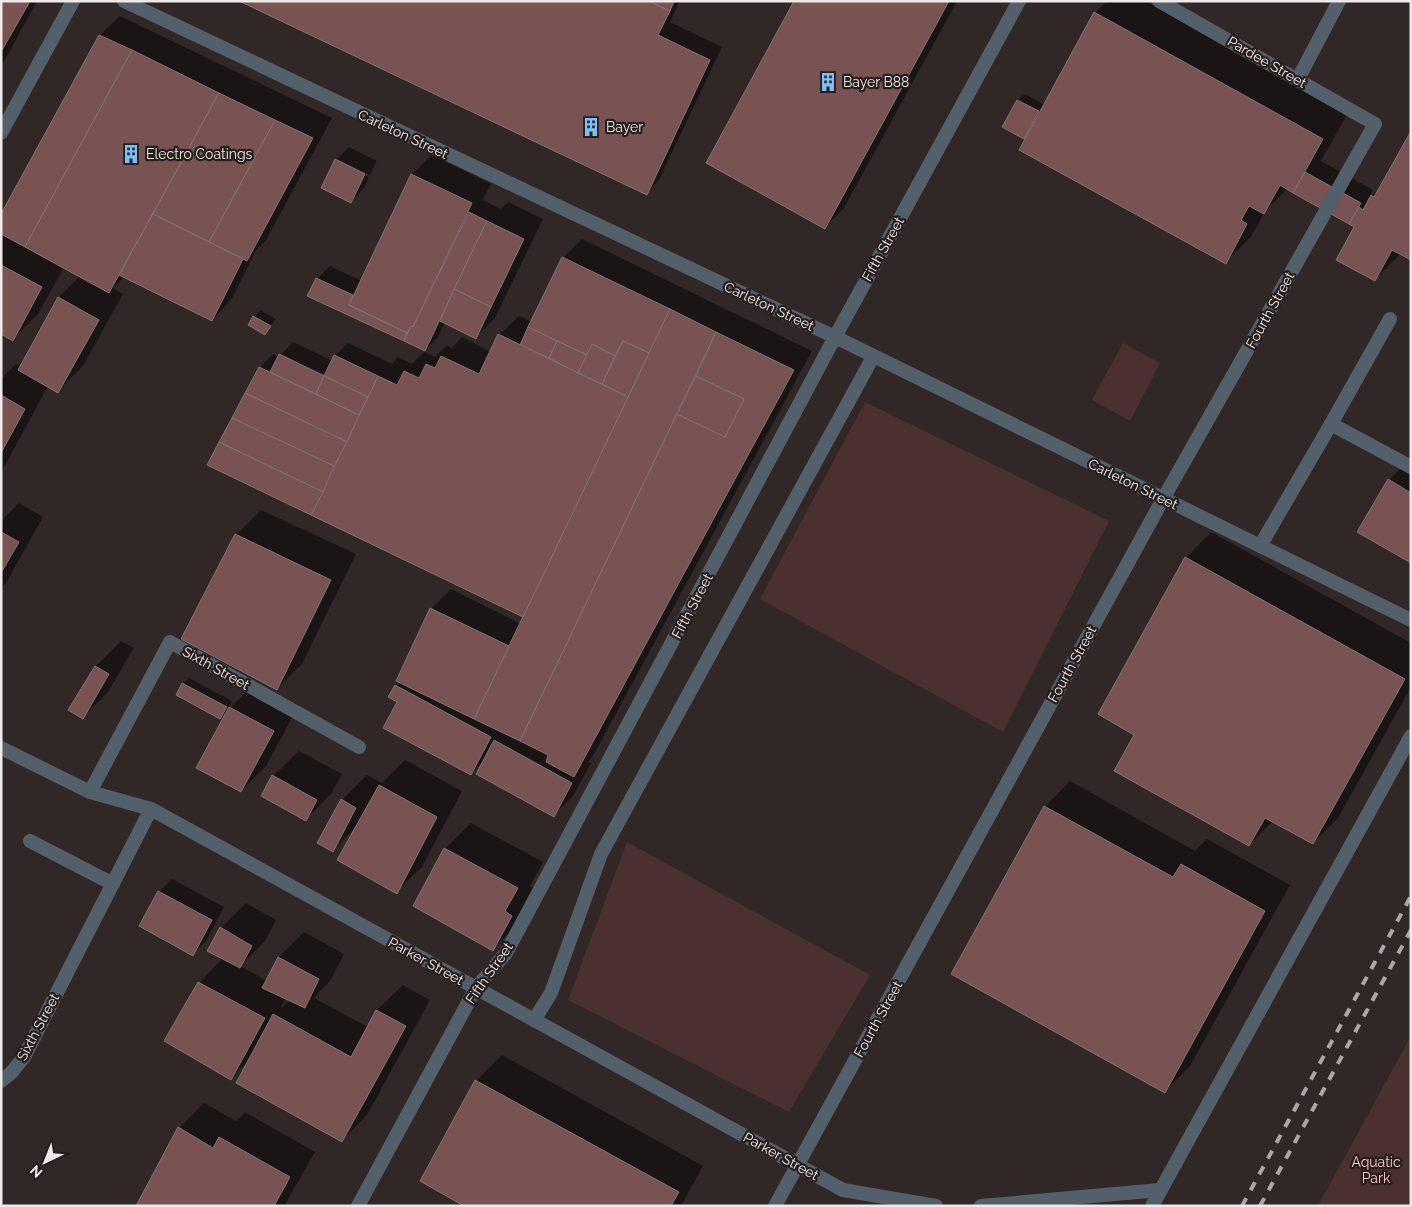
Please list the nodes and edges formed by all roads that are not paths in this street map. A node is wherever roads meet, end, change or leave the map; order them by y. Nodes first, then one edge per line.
1 (74, 1) edge
2 (124, 1) edge
3 (1018, 1) edge
4 (1159, 1) edge
5 (1339, 1) edge
6 (1298, 80) junction
7 (1375, 124) joint
8 (1, 133) edge
9 (1390, 319) dead end
10 (835, 338) junction
11 (873, 356) junction
12 (1332, 424) junction
13 (1411, 467) edge
14 (1163, 498) junction
15 (1260, 546) junction
16 (1411, 620) edge
17 (1411, 736) edge
18 (359, 747) dead end
19 (2, 748) edge
20 (90, 792) junction
21 (151, 809) junction
22 (30, 841) dead end
23 (113, 884) junction
24 (476, 988) junction
25 (534, 1020) junction
26 (1, 1081) edge
27 (797, 1165) junction
28 (1160, 1190) junction
29 (358, 1206) edge
30 (775, 1206) edge
31 (936, 1206) edge
32 (981, 1206) edge
33 (1152, 1206) edge

1 - 8 street
2 - 10 street, Carleton Street
3 - 10 street, Fifth Street
4 - 6 street, Pardee Street
5 - 6 street
6 - 7 street, Pardee Street
7 - 14 street, Fourth Street
9 - 12 street
10 - 11 street, Carleton Street
10 - 24 street, Fifth Street
11 - 14 street, Carleton Street
11 - 25 street
12 - 13 street
12 - 15 street
14 - 15 street, Carleton Street
14 - 27 street, Fourth Street
15 - 16 street, Carleton Street
17 - 28 street
18 - 20 street, Sixth Street
19 - 20 street, Parker Street
20 - 21 street, Parker Street
21 - 23 street, Sixth Street
21 - 24 street, Parker Street
22 - 23 street
23 - 26 street, Sixth Street
24 - 25 street, Parker Street
24 - 29 street, Fifth Street
25 - 27 street, Parker Street
27 - 30 street, Fourth Street
27 - 31 street, Parker Street
28 - 32 street
28 - 33 street

